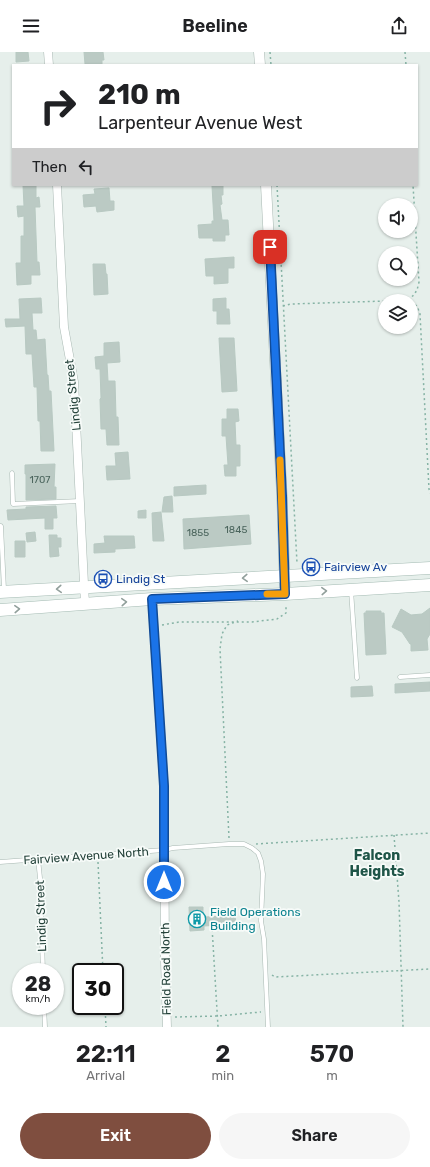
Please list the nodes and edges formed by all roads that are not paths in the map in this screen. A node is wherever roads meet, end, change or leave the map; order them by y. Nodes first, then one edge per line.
1 (48, 52) edge
2 (259, 52) edge
3 (49, 64) edge
4 (260, 64) edge
5 (56, 186) edge
6 (266, 186) edge
7 (12, 473) dead end
8 (80, 501) junction
9 (0, 526) edge
10 (430, 568) edge
11 (284, 576) junction
12 (430, 586) edge
13 (85, 587) junction
14 (351, 590) junction
15 (2, 592) edge
16 (285, 594) junction
17 (152, 599) junction
18 (85, 604) junction
19 (0, 610) edge
20 (430, 675) edge
21 (400, 677) dead end
22 (358, 678) dead end
23 (164, 850) junction
24 (38, 859) junction
25 (0, 862) edge
26 (43, 963) edge
27 (44, 1015) edge
28 (45, 1027) edge
29 (167, 1027) edge
30 (268, 1027) edge

1 - 3 street
2 - 4 street
5 - 8 street, Lindig Street
6 - 11 street
7 - 8 lane
8 - 13 street, Lindig Street
9 - 15 lane
10 - 11 main road
11 -> 13 main road
11 - 16 street
12 - 14 main road
13 -> 15 main road
13 - 18 street, Lindig Street
16 -> 14 main road
14 - 22 lane
16 - 17 main road
18 -> 17 main road
17 - 23 street, Field Road North
19 -> 18 main road
20 - 21 lane
23 - 24 lane, Fairview Avenue North
23 - 29 street, Field Road North
23 - 30 lane, Fairview Avenue North
24 - 25 lane, Fairview Avenue North
24 - 26 lane, Lindig Street
27 - 28 lane

